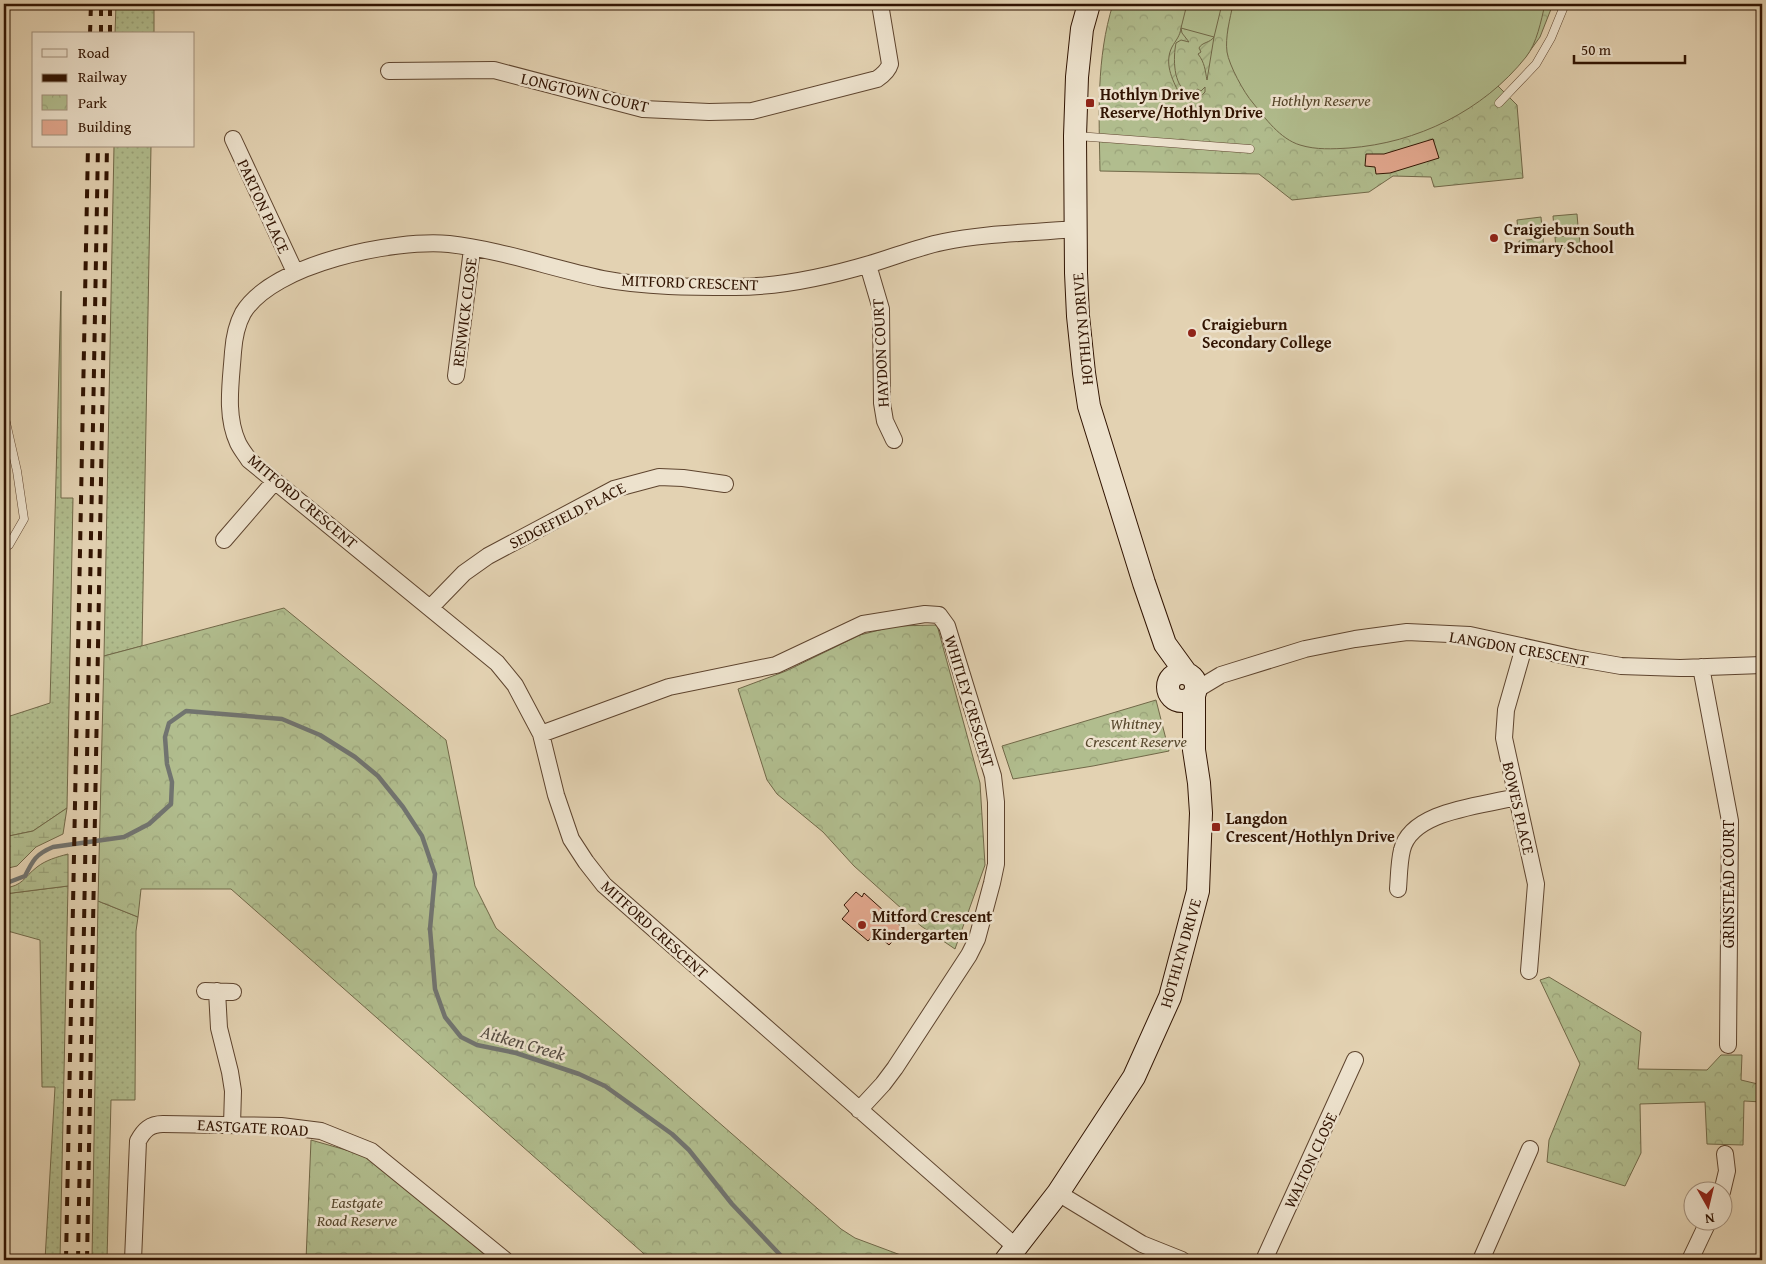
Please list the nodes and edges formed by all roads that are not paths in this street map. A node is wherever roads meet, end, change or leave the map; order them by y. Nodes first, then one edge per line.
1 (880, 4) edge
2 (1089, 4) edge
3 (1565, 4) edge
4 (389, 71) dead end
5 (1499, 103) dead end
6 (1075, 136) junction
7 (233, 139) dead end
8 (1250, 149) dead end
9 (1075, 229) junction
10 (472, 249) junction
11 (868, 265) junction
12 (295, 272) junction
13 (456, 376) dead end
14 (4, 414) edge
15 (894, 440) dead end
16 (275, 481) junction
17 (725, 484) dead end
18 (224, 540) dead end
19 (4, 547) edge
20 (431, 608) junction
21 (1524, 647) junction
22 (1762, 665) edge
23 (1702, 667) junction
24 (1186, 686) junction
25 (540, 734) junction
26 (1516, 797) junction
27 (1398, 888) dead end
28 (1529, 971) dead end
29 (218, 991) dead end
30 (1728, 1045) dead end
31 (1355, 1060) dead end
32 (859, 1110) junction
33 (232, 1125) junction
34 (1530, 1149) dead end
35 (1725, 1154) dead end
36 (1724, 1182) edge
37 (1058, 1193) junction
38 (1703, 1232) edge
39 (1011, 1254) edge
40 (134, 1260) edge
41 (505, 1260) edge
42 (1182, 1260) edge
43 (1264, 1260) edge
44 (1482, 1260) edge
45 (1690, 1260) edge

1 - 4 street, LONGTOWN COURT
2 - 6 street, HOTHLYN DRIVE
3 - 5 lane
6 - 8 lane
6 - 9 street, HOTHLYN DRIVE
7 - 12 street, PARTON PLACE
9 - 11 street, MITFORD CRESCENT
9 - 24 street, HOTHLYN DRIVE
10 - 11 street, MITFORD CRESCENT
10 - 12 street, MITFORD CRESCENT
10 - 13 street, RENWICK CLOSE
11 - 15 street, HAYDON COURT
12 - 16 street, MITFORD CRESCENT
14 - 19 lane
16 - 18 street
16 - 20 street, MITFORD CRESCENT
17 - 20 street, SEDGEFIELD PLACE
20 - 25 street, MITFORD CRESCENT
21 - 23 street, LANGDON CRESCENT
21 - 24 street, LANGDON CRESCENT
21 - 26 street, BOWES PLACE
22 - 23 street, LANGDON CRESCENT
23 - 30 street, GRINSTEAD COURT
24 - 37 street, HOTHLYN DRIVE
25 - 32 street, MITFORD CRESCENT
25 - 32 street, WHITLEY CRESCENT
26 - 27 street
26 - 28 street, BOWES PLACE
29 - 33 street
31 - 43 street, WALTON CLOSE
32 - 39 street, MITFORD CRESCENT
33 - 40 street, EASTGATE ROAD
33 - 41 street, EASTGATE ROAD
34 - 44 street
35 - 36 street
37 - 39 street, HOTHLYN DRIVE
37 - 42 street
38 - 45 street

